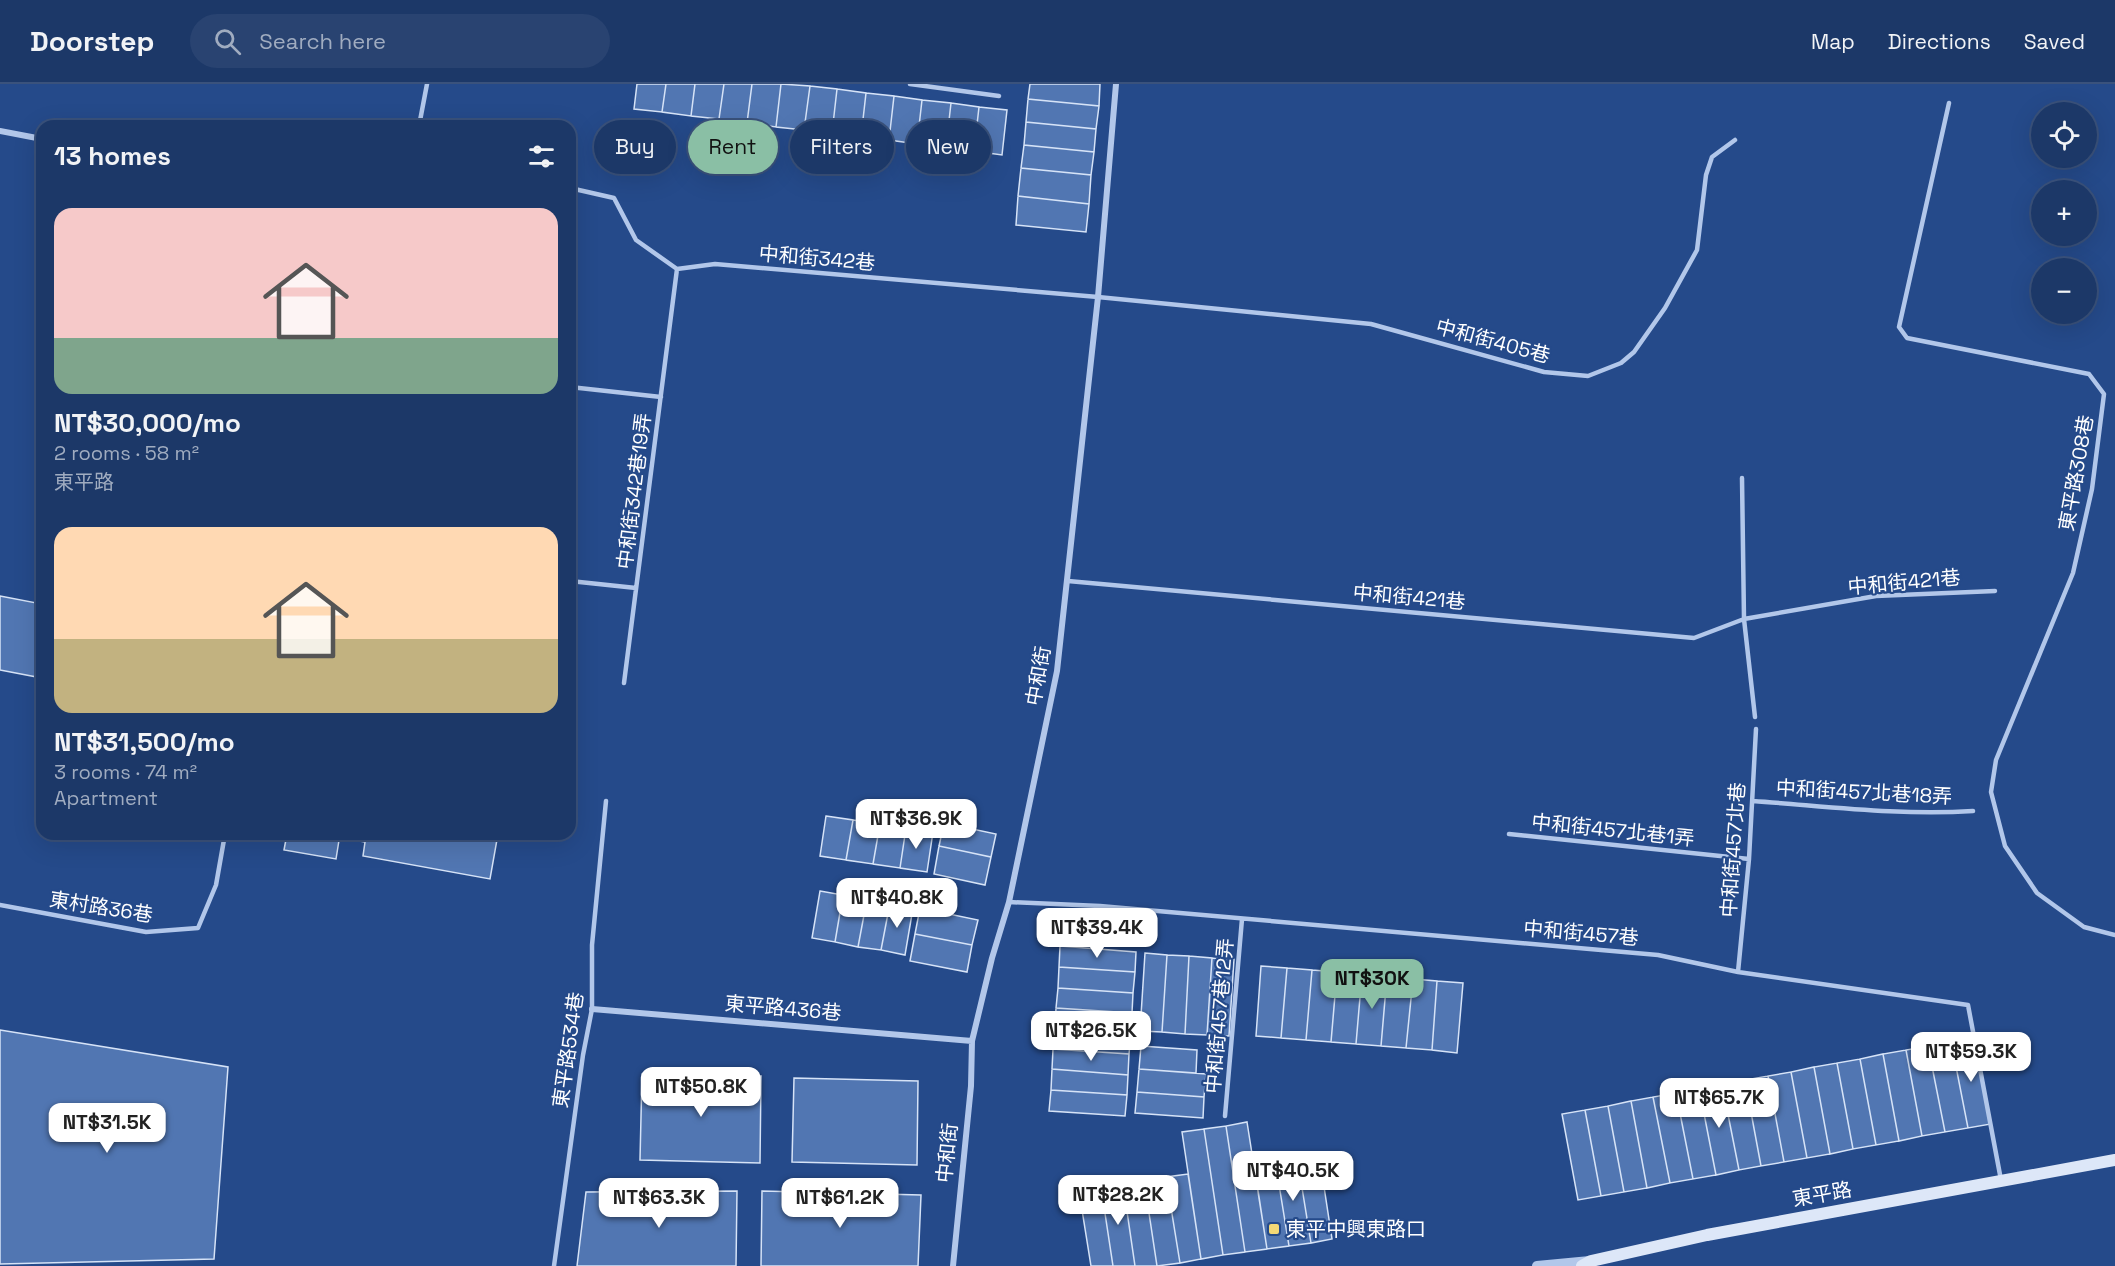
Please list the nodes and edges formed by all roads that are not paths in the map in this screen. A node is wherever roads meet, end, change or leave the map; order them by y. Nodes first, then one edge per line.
1 (427, 84) edge
2 (910, 84) edge
3 (1116, 84) edge
4 (999, 96) dead end
5 (1949, 103) dead end
6 (420, 120) edge
7 (0, 131) edge
8 (36, 138) edge
9 (1735, 140) dead end
10 (576, 189) edge
11 (677, 269) junction
12 (1098, 297) junction
13 (576, 388) edge
14 (661, 397) junction
15 (1742, 478) dead end
16 (1068, 581) junction
17 (576, 582) edge
18 (636, 588) junction
19 (1995, 591) dead end
20 (1744, 619) junction
21 (624, 683) dead end
22 (1755, 717) dead end
23 (1756, 729) dead end
24 (606, 801) dead end
25 (1753, 801) junction
26 (1973, 811) dead end
27 (1509, 834) dead end
28 (224, 840) edge
29 (1749, 859) junction
30 (1009, 902) junction
31 (0, 905) edge
32 (1242, 919) junction
33 (2115, 935) edge
34 (1738, 972) junction
35 (592, 1009) junction
36 (972, 1041) junction
37 (1226, 1116) dead end
38 (2115, 1160) edge
39 (2001, 1181) junction
40 (1586, 1264) edge
41 (554, 1266) edge
42 (953, 1266) edge
43 (1537, 1266) edge

1 - 6 lane
2 - 4 lane
3 - 12 street, 中和街
5 - 33 lane, 東平路308巷
7 - 8 street
9 - 12 lane, 中和街405巷
10 - 11 lane
11 - 12 lane, 中和街342巷
11 - 14 lane, 中和街342巷19弄
12 - 16 street, 中和街
13 - 14 lane, 中和街342巷19弄
14 - 18 lane, 中和街342巷19弄
15 - 20 lane
16 - 20 lane, 中和街421巷
16 - 30 street, 中和街
17 - 18 lane, 中和街342巷19弄
18 - 21 lane, 中和街342巷19弄
19 - 20 lane, 中和街421巷
20 - 22 lane
23 - 25 lane, 中和街457北巷
24 - 35 lane, 東平路534巷
25 - 26 lane, 中和街457北巷18弄
25 - 29 lane, 中和街457北巷
27 - 29 lane, 中和街457北巷1弄
28 - 31 lane, 東村路36巷
29 - 34 lane, 中和街457北巷
30 - 32 lane, 中和街457巷
30 - 36 street, 中和街
32 - 34 lane, 中和街457巷
32 - 37 lane, 中和街457巷12弄
34 - 39 lane, 中和街457巷
35 - 36 street, 東平路436巷
35 - 41 lane, 東平路534巷
36 - 42 street, 中和街
38 - 39 main road, 東平路
39 - 40 main road, 東平路
40 - 43 street, 東平路

